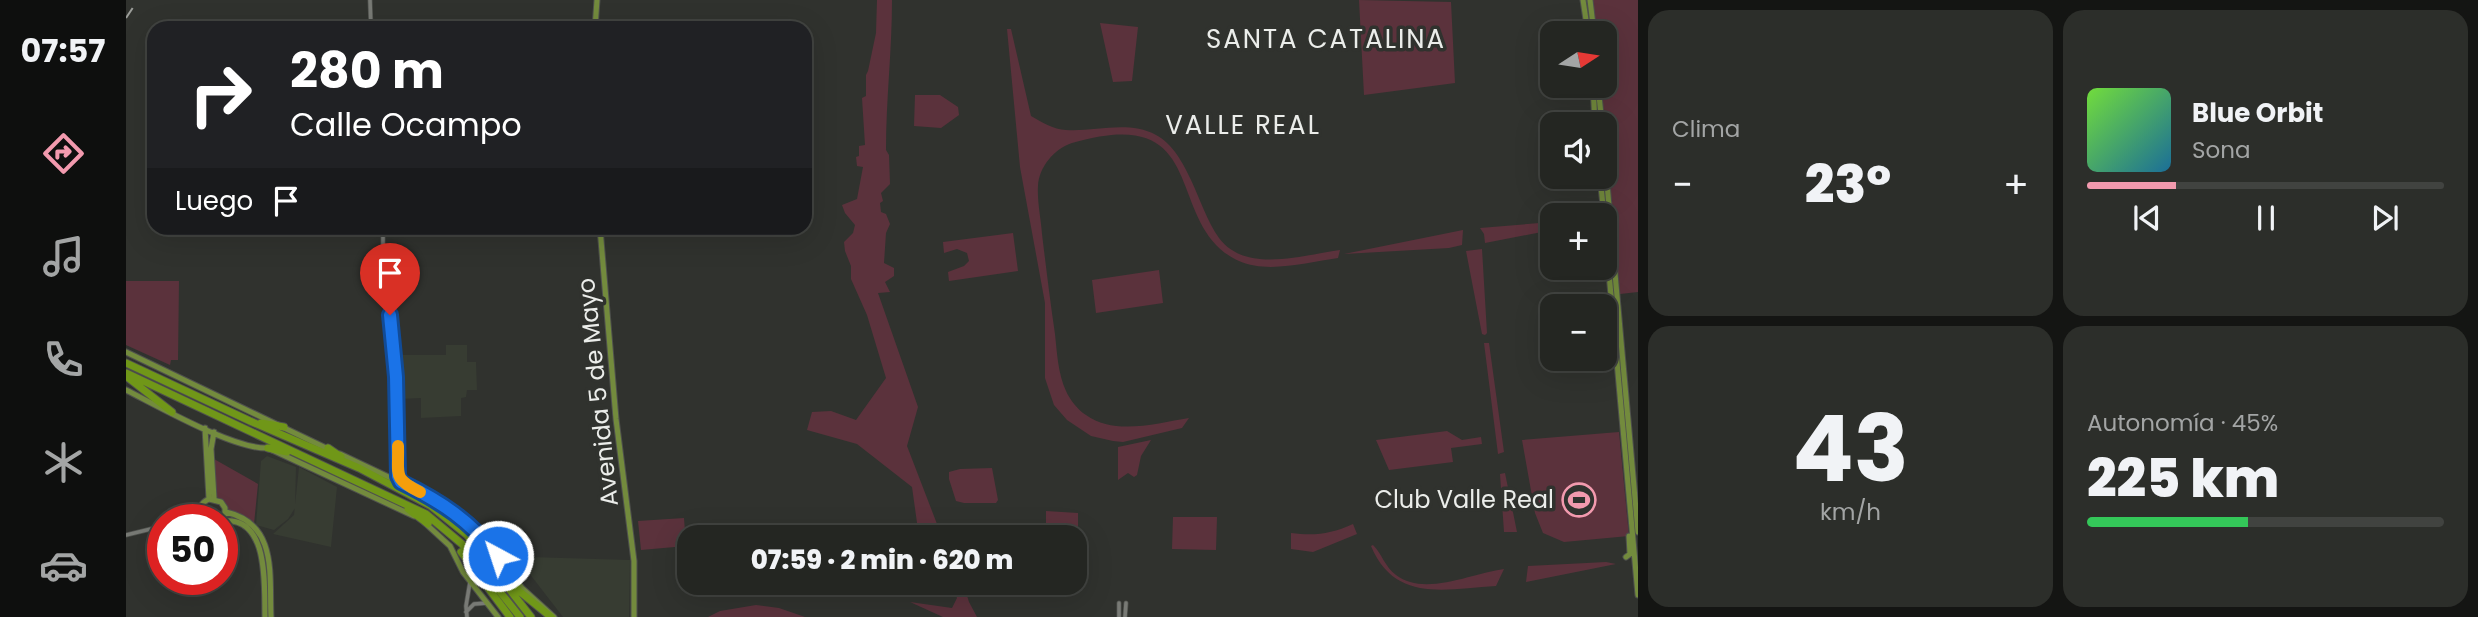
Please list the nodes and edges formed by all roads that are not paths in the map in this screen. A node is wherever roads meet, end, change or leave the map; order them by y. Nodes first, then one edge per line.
1 (370, 0) edge
2 (597, 0) edge
3 (1583, 0) edge
4 (1590, 0) edge
5 (371, 21) edge
6 (596, 21) edge
7 (1586, 21) edge
8 (1593, 21) edge
9 (1607, 189) edge
10 (383, 235) edge
11 (601, 235) edge
12 (1610, 280) edge
13 (126, 352) edge
14 (126, 362) edge
15 (126, 374) edge
16 (1619, 380) junction
17 (126, 390) edge
18 (1625, 399) junction
19 (1621, 407) junction
20 (172, 412) junction
21 (250, 421) junction
22 (1628, 426) junction
23 (284, 427) junction
24 (205, 428) junction
25 (214, 432) junction
26 (268, 448) junction
27 (328, 448) junction
28 (303, 456) junction
29 (359, 468) junction
30 (399, 468) junction
31 (390, 478) junction
32 (401, 482) junction
33 (387, 495) junction
34 (211, 499) junction
35 (203, 504) edge
36 (222, 504) edge
37 (1630, 506) junction
38 (1637, 517) edge
39 (238, 518) edge
40 (238, 524) edge
41 (428, 524) junction
42 (147, 530) edge
43 (1638, 532) edge
44 (126, 535) edge
45 (478, 538) dead end
46 (461, 552) dead end
47 (633, 553) junction
48 (1626, 557) dead end
49 (1630, 565) dead end
50 (1636, 571) junction
51 (470, 582) junction
52 (1638, 595) edge
53 (487, 603) junction
54 (467, 615) edge
55 (265, 617) edge
56 (271, 617) edge
57 (498, 617) edge
58 (510, 617) edge
59 (520, 617) edge
60 (531, 617) edge
61 (553, 617) edge
62 (633, 617) edge
63 (1118, 617) edge
64 (1125, 617) edge

1 - 5 street
2 - 6 main road
3 - 7 main road
4 - 8 main road
9 - 18 main road
10 - 30 street
11 - 47 main road, Avenida 5 de Mayo
12 - 16 main road
13 - 23 main road
14 - 21 highway
15 - 20 highway
15 - 28 highway
16 - 18 main road
16 - 19 main road
17 - 20 main road
18 - 22 main road
19 - 22 main road
19 - 37 main road
20 - 24 main road
21 - 23 highway
21 - 29 highway
22 - 38 main road
23 - 27 main road
24 - 25 main road
24 - 34 main road
25 - 26 main road
25 - 34 main road
26 - 28 highway
26 - 41 main road
27 - 29 highway
27 - 31 main road
28 - 33 highway
29 - 60 highway
30 - 31 street
30 - 32 street
31 - 32 main road
32 - 61 main road
33 - 41 highway
33 - 59 highway
34 - 35 main road
34 - 36 main road
37 - 38 main road
37 - 48 main road
37 - 50 main road
38 - 43 main road
39 - 56 main road
40 - 55 main road
41 - 51 main road
42 - 44 street
45 - 61 highway
46 - 58 highway
47 - 62 main road, Avenida 5 de Mayo
47 - 62 main road, Avenida 5 de Mayo
49 - 50 main road
50 - 52 main road
51 - 53 main road
51 - 54 street
53 - 54 street
53 - 57 main road
63 - 64 street

